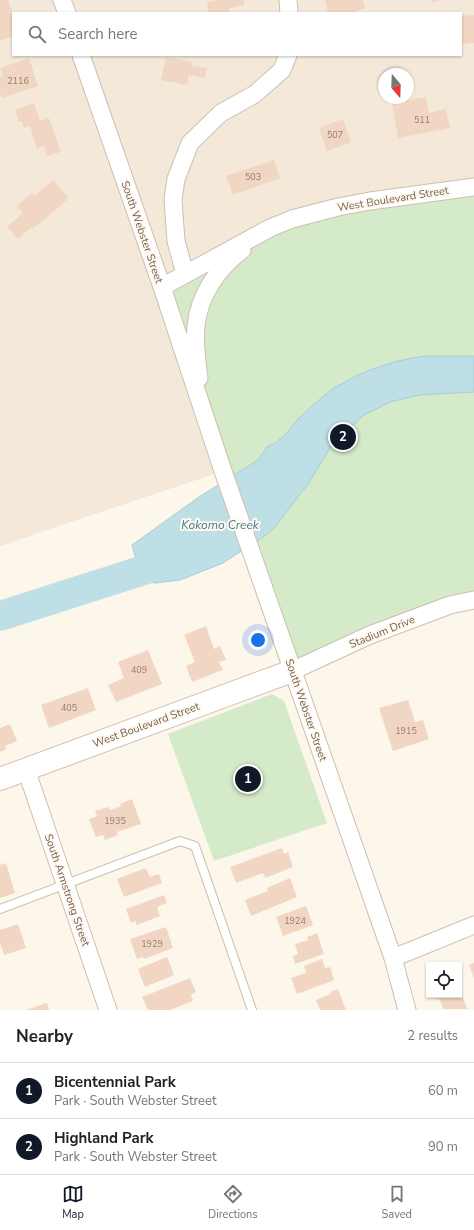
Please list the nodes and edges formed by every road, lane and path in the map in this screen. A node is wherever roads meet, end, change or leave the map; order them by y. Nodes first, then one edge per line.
1 (62, 0) edge
2 (288, 0) edge
3 (66, 12) edge
4 (289, 12) edge
5 (81, 56) edge
6 (288, 56) edge
7 (474, 187) edge
8 (270, 228) junction
9 (185, 274) junction
10 (162, 287) junction
11 (202, 410) junction
12 (474, 600) edge
13 (292, 671) junction
14 (26, 769) junction
15 (0, 779) edge
16 (65, 885) junction
17 (0, 909) edge
18 (474, 925) edge
19 (393, 958) junction
20 (108, 1010) edge
21 (252, 1010) edge
22 (407, 1010) edge

1 - 3 street
2 - 4 street
5 - 10 street, South Webster Street
6 - 9 street
7 - 8 street, West Boulevard Street
8 - 9 street, West Boulevard Street
8 - 11 street, South Webster Street
9 - 10 street, West Boulevard Street
10 - 11 street, South Webster Street
11 - 13 street, South Webster Street
12 - 13 street, Stadium Drive
13 - 14 main road, West Boulevard Street
13 - 19 street, South Webster Street
14 - 15 main road, West Boulevard Street
14 - 16 street, South Armstrong Street
16 - 17 lane
16 - 20 street, South Armstrong Street
16 - 21 lane
18 - 19 street
19 - 22 street, South Webster Street

